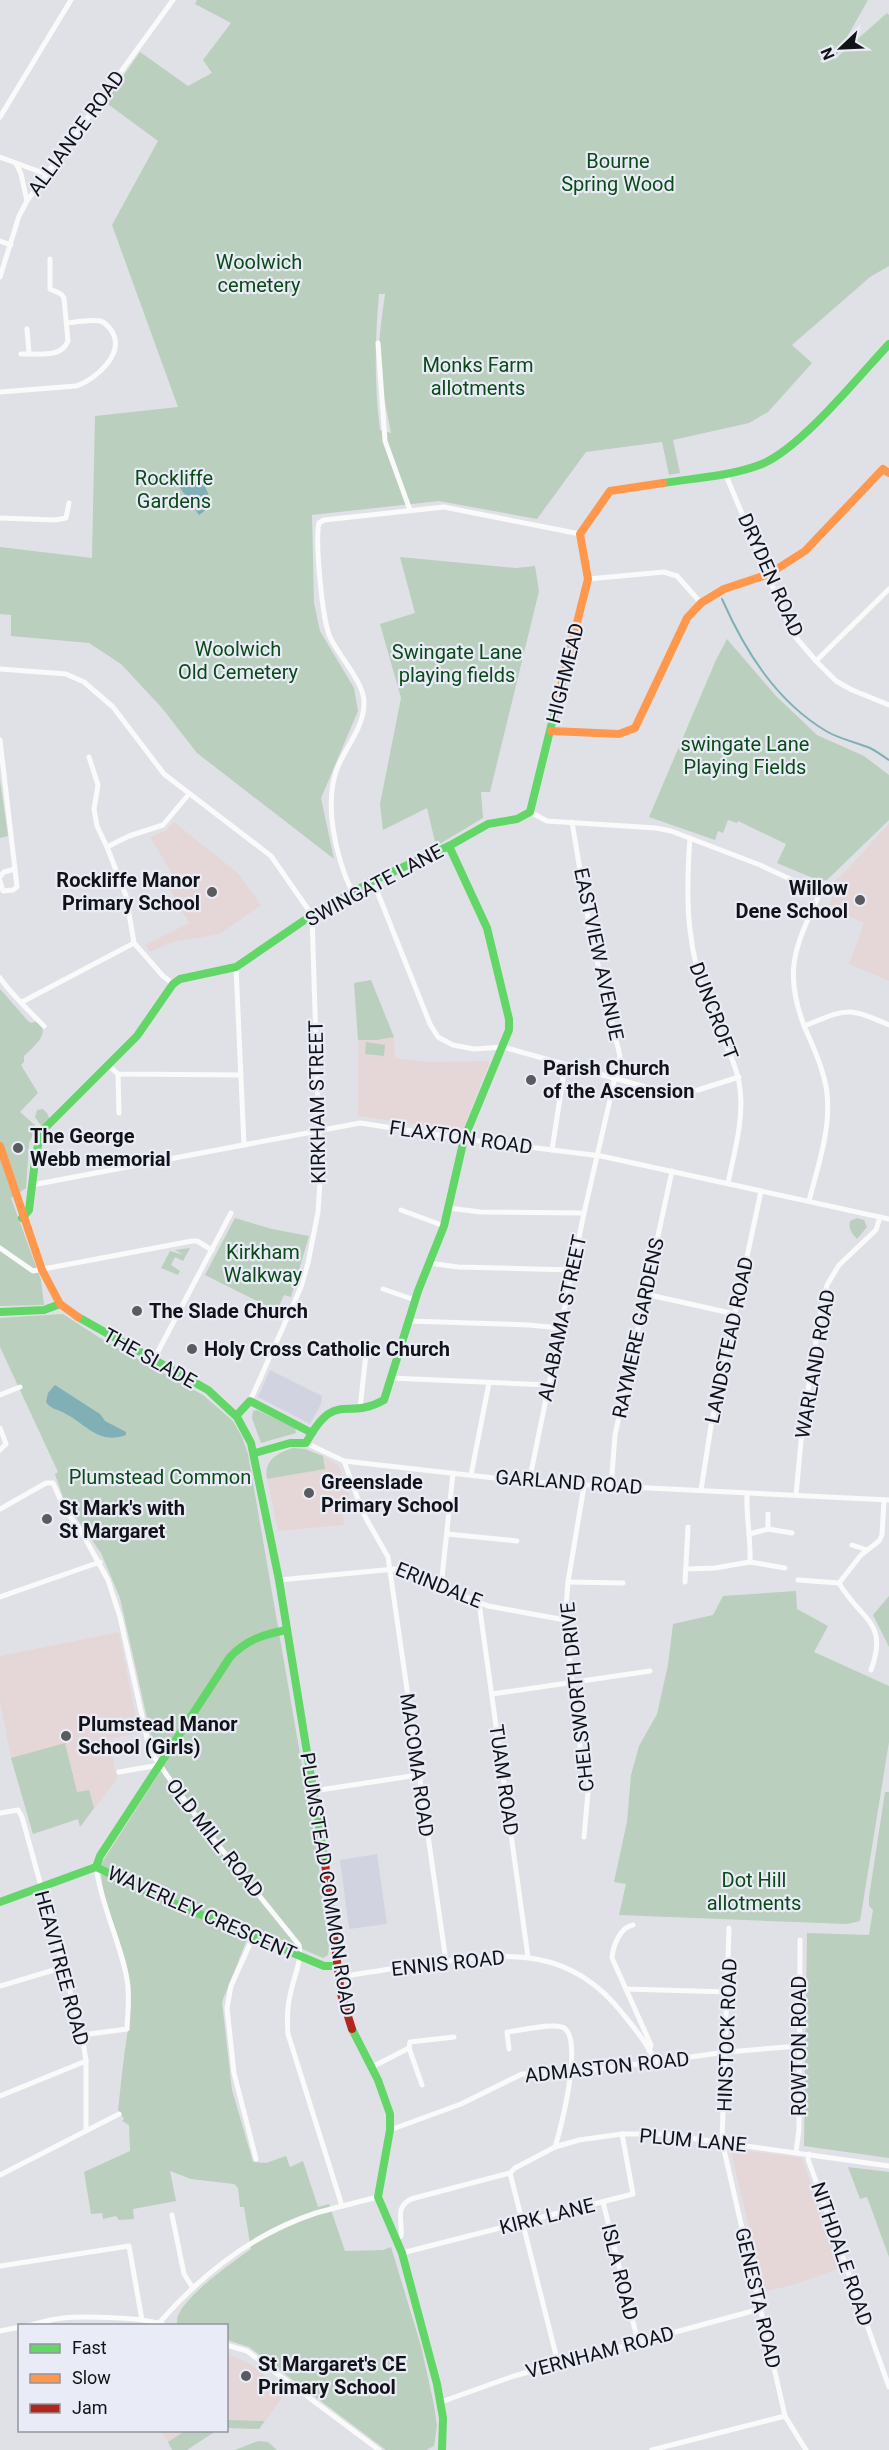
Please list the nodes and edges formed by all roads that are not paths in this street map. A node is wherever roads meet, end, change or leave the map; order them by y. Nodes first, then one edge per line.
1 (71, 0) edge
2 (173, 0) edge
3 (0, 117) edge
4 (0, 156) edge
5 (16, 163) junction
6 (46, 174) junction
7 (27, 201) junction
8 (0, 241) edge
9 (10, 245) junction
10 (50, 259) dead end
11 (0, 277) edge
12 (67, 323) junction
13 (27, 329) dead end
14 (378, 343) dead end
15 (889, 344) edge
16 (21, 354) dead end
17 (29, 354) junction
18 (0, 392) edge
19 (889, 463) edge
20 (886, 471) edge
21 (725, 473) junction
22 (69, 503) dead end
23 (410, 510) junction
24 (0, 518) edge
25 (580, 534) junction
26 (769, 574) junction
27 (588, 579) junction
28 (889, 589) edge
29 (701, 603) junction
30 (816, 661) junction
31 (0, 669) edge
32 (889, 705) edge
33 (551, 731) junction
34 (0, 740) edge
35 (89, 757) dead end
36 (189, 794) junction
37 (530, 812) junction
38 (573, 822) junction
39 (690, 838) junction
40 (449, 846) junction
41 (107, 847) junction
42 (15, 869) junction
43 (0, 879) edge
44 (373, 881) junction
45 (352, 892) junction
46 (312, 915) junction
47 (134, 943) junction
48 (236, 967) junction
49 (0, 978) edge
50 (173, 984) junction
51 (22, 1002) junction
52 (889, 1025) edge
53 (44, 1026) dead end
54 (804, 1026) junction
55 (503, 1047) junction
56 (108, 1065) junction
57 (565, 1065) junction
58 (118, 1074) junction
59 (241, 1075) junction
60 (739, 1077) junction
61 (615, 1079) junction
62 (119, 1113) dead end
63 (319, 1130) junction
64 (464, 1139) junction
65 (244, 1145) junction
66 (0, 1146) edge
67 (552, 1150) junction
68 (597, 1155) junction
69 (672, 1171) junction
70 (728, 1184) junction
71 (32, 1185) junction
72 (761, 1191) junction
73 (809, 1201) junction
74 (449, 1209) junction
75 (401, 1210) dead end
76 (231, 1213) dead end
77 (584, 1213) junction
78 (880, 1217) junction
79 (22, 1218) junction
80 (889, 1219) edge
81 (444, 1226) junction
82 (0, 1248) edge
83 (212, 1250) junction
84 (428, 1263) junction
85 (42, 1270) junction
86 (572, 1270) junction
87 (383, 1289) dead end
88 (645, 1294) junction
89 (415, 1300) junction
90 (60, 1304) junction
91 (0, 1312) edge
92 (735, 1314) junction
93 (408, 1322) junction
94 (560, 1328) junction
95 (366, 1354) dead end
96 (154, 1359) junction
97 (391, 1378) junction
98 (489, 1383) junction
99 (548, 1385) junction
100 (20, 1387) dead end
101 (0, 1395) edge
102 (250, 1401) junction
103 (360, 1408) junction
104 (237, 1415) junction
105 (0, 1428) edge
106 (312, 1432) junction
107 (306, 1443) junction
108 (0, 1450) edge
109 (255, 1453) junction
110 (344, 1461) junction
111 (453, 1473) junction
112 (471, 1475) junction
113 (529, 1482) junction
114 (584, 1486) junction
115 (611, 1487) junction
116 (701, 1490) junction
117 (747, 1493) junction
118 (796, 1495) junction
119 (886, 1500) edge
120 (0, 1509) edge
121 (768, 1514) dead end
122 (688, 1527) dead end
123 (768, 1529) junction
124 (792, 1533) dead end
125 (447, 1534) junction
126 (749, 1534) junction
127 (517, 1541) dead end
128 (852, 1545) dead end
129 (867, 1550) junction
130 (100, 1562) junction
131 (750, 1562) junction
132 (785, 1568) dead end
133 (389, 1569) junction
134 (686, 1569) junction
135 (279, 1580) junction
136 (798, 1580) dead end
137 (568, 1582) junction
138 (685, 1582) dead end
139 (623, 1583) dead end
140 (839, 1583) junction
141 (441, 1587) junction
142 (0, 1597) edge
143 (479, 1603) junction
144 (565, 1620) junction
145 (287, 1630) junction
146 (650, 1671) dead end
147 (871, 1671) dead end
148 (571, 1682) junction
149 (492, 1694) junction
150 (159, 1765) junction
151 (119, 1772) dead end
152 (418, 1774) junction
153 (313, 1791) junction
154 (0, 1813) edge
155 (584, 1837) dead end
156 (96, 1867) junction
157 (41, 1886) junction
158 (0, 1902) edge
159 (633, 1925) dead end
160 (729, 1928) dead end
161 (253, 1937) junction
162 (800, 1940) dead end
163 (301, 1957) junction
164 (528, 1957) junction
165 (446, 1961) junction
166 (64, 1966) junction
167 (337, 1966) junction
168 (339, 1977) junction
169 (0, 1986) edge
170 (627, 1989) junction
171 (729, 1992) junction
172 (82, 2035) junction
173 (454, 2037) dead end
174 (798, 2046) junction
175 (409, 2048) junction
176 (509, 2049) dead end
177 (650, 2051) junction
178 (727, 2052) junction
179 (86, 2061) junction
180 (655, 2063) junction
181 (372, 2067) junction
182 (571, 2073) junction
183 (422, 2085) dead end
184 (0, 2096) edge
185 (119, 2114) dead end
186 (86, 2129) junction
187 (390, 2130) junction
188 (622, 2134) junction
189 (722, 2141) junction
190 (555, 2147) junction
191 (796, 2152) junction
192 (809, 2154) junction
193 (256, 2159) dead end
194 (889, 2166) edge
195 (510, 2173) junction
196 (0, 2175) edge
197 (378, 2197) junction
198 (603, 2202) junction
199 (342, 2206) junction
200 (172, 2215) dead end
201 (523, 2222) junction
202 (396, 2239) junction
203 (402, 2253) junction
204 (0, 2266) edge
205 (193, 2288) junction
206 (760, 2309) junction
207 (127, 2319) junction
208 (142, 2320) junction
209 (40, 2324) edge
210 (124, 2324) edge
211 (163, 2324) edge
212 (18, 2327) edge
213 (0, 2331) edge
214 (638, 2342) junction
215 (228, 2346) edge
216 (558, 2363) junction
217 (889, 2388) edge
218 (441, 2402) junction
219 (786, 2416) junction
220 (379, 2450) edge
221 (442, 2450) edge
222 (652, 2450) edge
223 (806, 2450) edge

1 - 3 street
2 - 6 street, ALLIANCE ROAD
4 - 5 street
5 - 6 street
5 - 7 street
6 - 7 street, ALLIANCE ROAD
7 - 9 street, ALLIANCE ROAD
8 - 9 street
9 - 11 street, ALLIANCE ROAD
10 - 12 street
12 - 17 street
12 - 18 street
13 - 17 street
14 - 23 street
15 - 21 street
16 - 17 street
19 - 20 street
20 - 26 street
21 - 25 street
21 - 26 street, DRYDEN ROAD
22 - 24 street
23 - 25 street
23 - 45 street
25 - 27 street, HIGHMEAD
26 - 29 street
26 - 30 street, DRYDEN ROAD
27 - 29 street
27 - 33 street, HIGHMEAD
28 - 30 street
29 - 33 street
30 - 32 street, DRYDEN ROAD
31 - 36 street
33 - 37 street, HIGHMEAD
34 - 42 street
35 - 41 street
36 - 41 street
36 - 46 street
37 - 38 street
37 - 40 street, SWINGATE LANE
38 - 39 street
38 - 61 street, EASTVIEW AVENUE
39 - 54 street
39 - 60 street, DUNCROFT
40 - 44 street, SWINGATE LANE
40 - 55 street
41 - 47 street
42 - 43 street
42 - 43 street
44 - 45 street, SWINGATE LANE
44 - 55 street
45 - 46 street, SWINGATE LANE
46 - 48 street, SWINGATE LANE
46 - 63 street, KIRKHAM STREET
47 - 50 street
47 - 51 street
48 - 50 street, SWINGATE LANE
48 - 59 street
49 - 51 street
50 - 56 street
51 - 53 street
52 - 54 street
54 - 73 street
55 - 57 street
55 - 64 street
56 - 58 street
56 - 71 street
57 - 61 street
57 - 67 street
58 - 59 street
58 - 62 street
59 - 65 street
60 - 61 street
60 - 70 street, DUNCROFT
61 - 68 street, EASTVIEW AVENUE
63 - 64 street, FLAXTON ROAD
63 - 65 street, FLAXTON ROAD
63 - 102 street, KIRKHAM STREET
64 - 67 street, FLAXTON ROAD
64 - 74 street
65 - 71 street, FLAXTON ROAD
66 - 79 street
67 - 68 street, FLAXTON ROAD
68 - 69 street, FLAXTON ROAD
68 - 77 street, ALABAMA STREET
69 - 70 street, FLAXTON ROAD
69 - 88 street, RAYMERE GARDENS
70 - 72 street, FLAXTON ROAD
71 - 79 street
72 - 73 street, FLAXTON ROAD
72 - 92 street, LANDSTEAD ROAD
73 - 78 street, FLAXTON ROAD
74 - 77 street
74 - 81 street
75 - 81 street
76 - 83 street
77 - 86 street, ALABAMA STREET
78 - 80 street, FLAXTON ROAD
78 - 118 street, WARLAND ROAD
79 - 85 street
81 - 84 street
82 - 85 street
83 - 85 street
83 - 96 street
84 - 86 street
84 - 89 street
85 - 90 street
86 - 94 street, ALABAMA STREET
87 - 89 street
88 - 92 street
88 - 115 street, RAYMERE GARDENS
89 - 93 street
90 - 91 street
90 - 96 street, THE SLADE
92 - 116 street, LANDSTEAD ROAD
93 - 94 street
93 - 97 street
94 - 99 street, ALABAMA STREET
95 - 103 street
96 - 104 street, THE SLADE
97 - 98 street
97 - 103 street
98 - 99 street
98 - 112 street
99 - 113 street, ALABAMA STREET
100 - 101 street
102 - 104 street, KIRKHAM STREET
102 - 106 street
103 - 106 street
104 - 109 street, PLUMSTEAD COMMON ROAD
105 - 108 street
106 - 107 street
107 - 109 street
107 - 110 street, GARLAND ROAD
109 - 135 street, PLUMSTEAD COMMON ROAD
110 - 111 street, GARLAND ROAD
110 - 133 street, ERINDALE
111 - 112 street, GARLAND ROAD
111 - 125 street
112 - 113 street, GARLAND ROAD
113 - 114 street, GARLAND ROAD
114 - 115 street, GARLAND ROAD
114 - 137 street, CHELSWORTH DRIVE
115 - 116 street, GARLAND ROAD
116 - 117 street, GARLAND ROAD
117 - 118 street, GARLAND ROAD
117 - 126 street
118 - 119 street, GARLAND ROAD
119 - 129 street
120 - 130 street, OLD MILL ROAD
121 - 123 street
122 - 134 street
123 - 124 street
123 - 126 street
125 - 127 street
125 - 141 street
126 - 131 street
128 - 129 street
129 - 140 street
130 - 142 street
130 - 150 street, OLD MILL ROAD
131 - 132 street
131 - 134 street
133 - 135 street
133 - 141 street, ERINDALE
133 - 152 street, MACOMA ROAD
134 - 138 street
135 - 145 street, PLUMSTEAD COMMON ROAD
136 - 140 street
137 - 139 street
137 - 144 street, CHELSWORTH DRIVE
140 - 147 street
141 - 143 street, ERINDALE
143 - 144 street, ERINDALE
143 - 149 street, TUAM ROAD
144 - 148 street, CHELSWORTH DRIVE
145 - 150 street
145 - 153 street, PLUMSTEAD COMMON ROAD
146 - 148 street
148 - 149 street
148 - 155 street, CHELSWORTH DRIVE
149 - 164 street, TUAM ROAD
150 - 151 street
150 - 156 street
150 - 163 street, OLD MILL ROAD
152 - 153 street
152 - 165 street, MACOMA ROAD
153 - 167 street, PLUMSTEAD COMMON ROAD
154 - 157 street, HEAVITREE ROAD
156 - 157 street, WAVERLEY CRESCENT
156 - 161 street, WAVERLEY CRESCENT
156 - 172 street
157 - 158 street, WAVERLEY CRESCENT
157 - 166 street, HEAVITREE ROAD
159 - 170 street
160 - 171 street, HINSTOCK ROAD
161 - 163 street, WAVERLEY CRESCENT
161 - 193 street
162 - 174 street, ROWTON ROAD
163 - 167 street, WAVERLEY CRESCENT
163 - 199 street
164 - 165 street, ENNIS ROAD
164 - 177 street, ENNIS ROAD
165 - 168 street, ENNIS ROAD
166 - 169 street
166 - 172 street, HEAVITREE ROAD
167 - 168 street, PLUMSTEAD COMMON ROAD
168 - 181 street, PLUMSTEAD COMMON ROAD
170 - 171 street
170 - 177 street
171 - 178 street, HINSTOCK ROAD
172 - 179 street, HEAVITREE ROAD
173 - 175 street
174 - 178 street, ADMASTON ROAD
174 - 191 street, ROWTON ROAD
175 - 181 street
175 - 183 street
176 - 182 street
177 - 180 street, ENNIS ROAD
178 - 180 street, ADMASTON ROAD
178 - 189 street, HINSTOCK ROAD
179 - 184 street
179 - 186 street, HEAVITREE ROAD
180 - 182 street, ADMASTON ROAD
181 - 187 street, PLUMSTEAD COMMON ROAD
182 - 187 street, ADMASTON ROAD
182 - 190 street
185 - 186 street
186 - 196 street
187 - 197 street, PLUMSTEAD COMMON ROAD
188 - 189 street, PLUM LANE
188 - 190 street, PLUM LANE
188 - 198 street, KIRK LANE
189 - 191 street, PLUM LANE
189 - 206 street, GENESTA ROAD
190 - 195 street, PLUM LANE
191 - 192 street, PLUM LANE
192 - 194 street, PLUM LANE
192 - 217 street, NITHDALE ROAD
195 - 201 street
195 - 202 street, PLUM LANE
197 - 199 street
197 - 202 street
198 - 201 street, KIRK LANE
198 - 214 street, ISLA ROAD
199 - 205 street
200 - 205 street
201 - 203 street, KIRK LANE
201 - 216 street
202 - 203 street
203 - 218 street
204 - 208 street
205 - 211 street
206 - 214 street, VERNHAM ROAD
206 - 219 street, GENESTA ROAD
207 - 208 street
207 - 209 street
207 - 210 street
208 - 211 street
212 - 213 street
214 - 216 street, VERNHAM ROAD
215 - 220 street
216 - 218 street, VERNHAM ROAD
218 - 221 street
219 - 222 street
219 - 223 street, GENESTA ROAD

